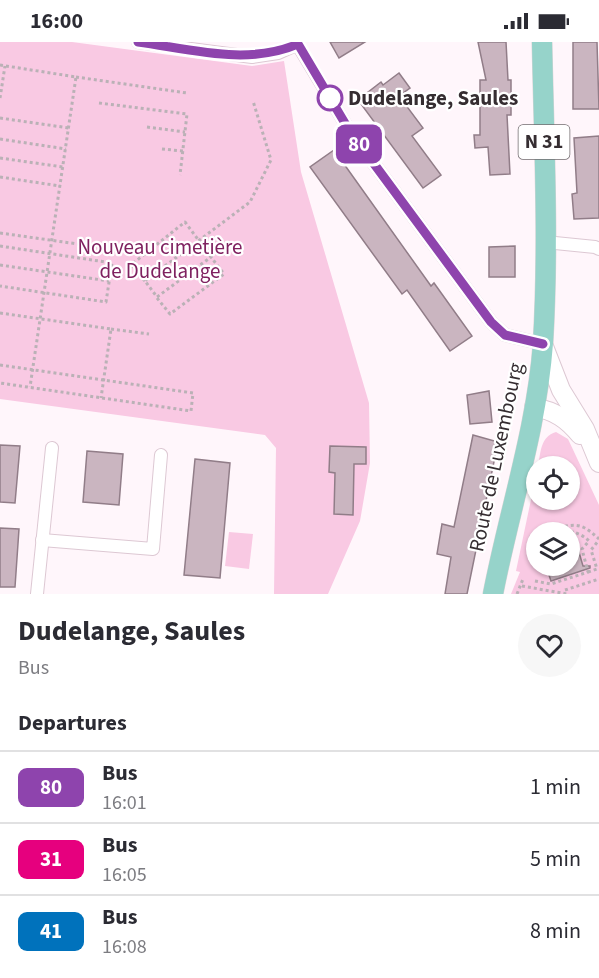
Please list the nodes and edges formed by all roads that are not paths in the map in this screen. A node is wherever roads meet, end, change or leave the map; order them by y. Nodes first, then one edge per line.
1 (138, 42) edge
2 (542, 42) edge
3 (297, 43) edge
4 (545, 242) junction
5 (599, 249) edge
6 (543, 344) junction
7 (534, 406) junction
8 (52, 448) dead end
9 (161, 455) dead end
10 (598, 461) edge
11 (42, 540) junction
12 (37, 594) edge
13 (493, 594) edge

1 - 3 street
2 - 4 main road, Route de Luxembourg / N 31
3 - 6 street
4 - 5 street
4 - 6 main road, Route de Luxembourg / N 31
6 - 7 main road, Route de Luxembourg / N 31
6 - 10 main road
7 - 10 main road
7 - 13 main road, Route de Luxembourg
8 - 11 street
9 - 11 street
11 - 12 street

